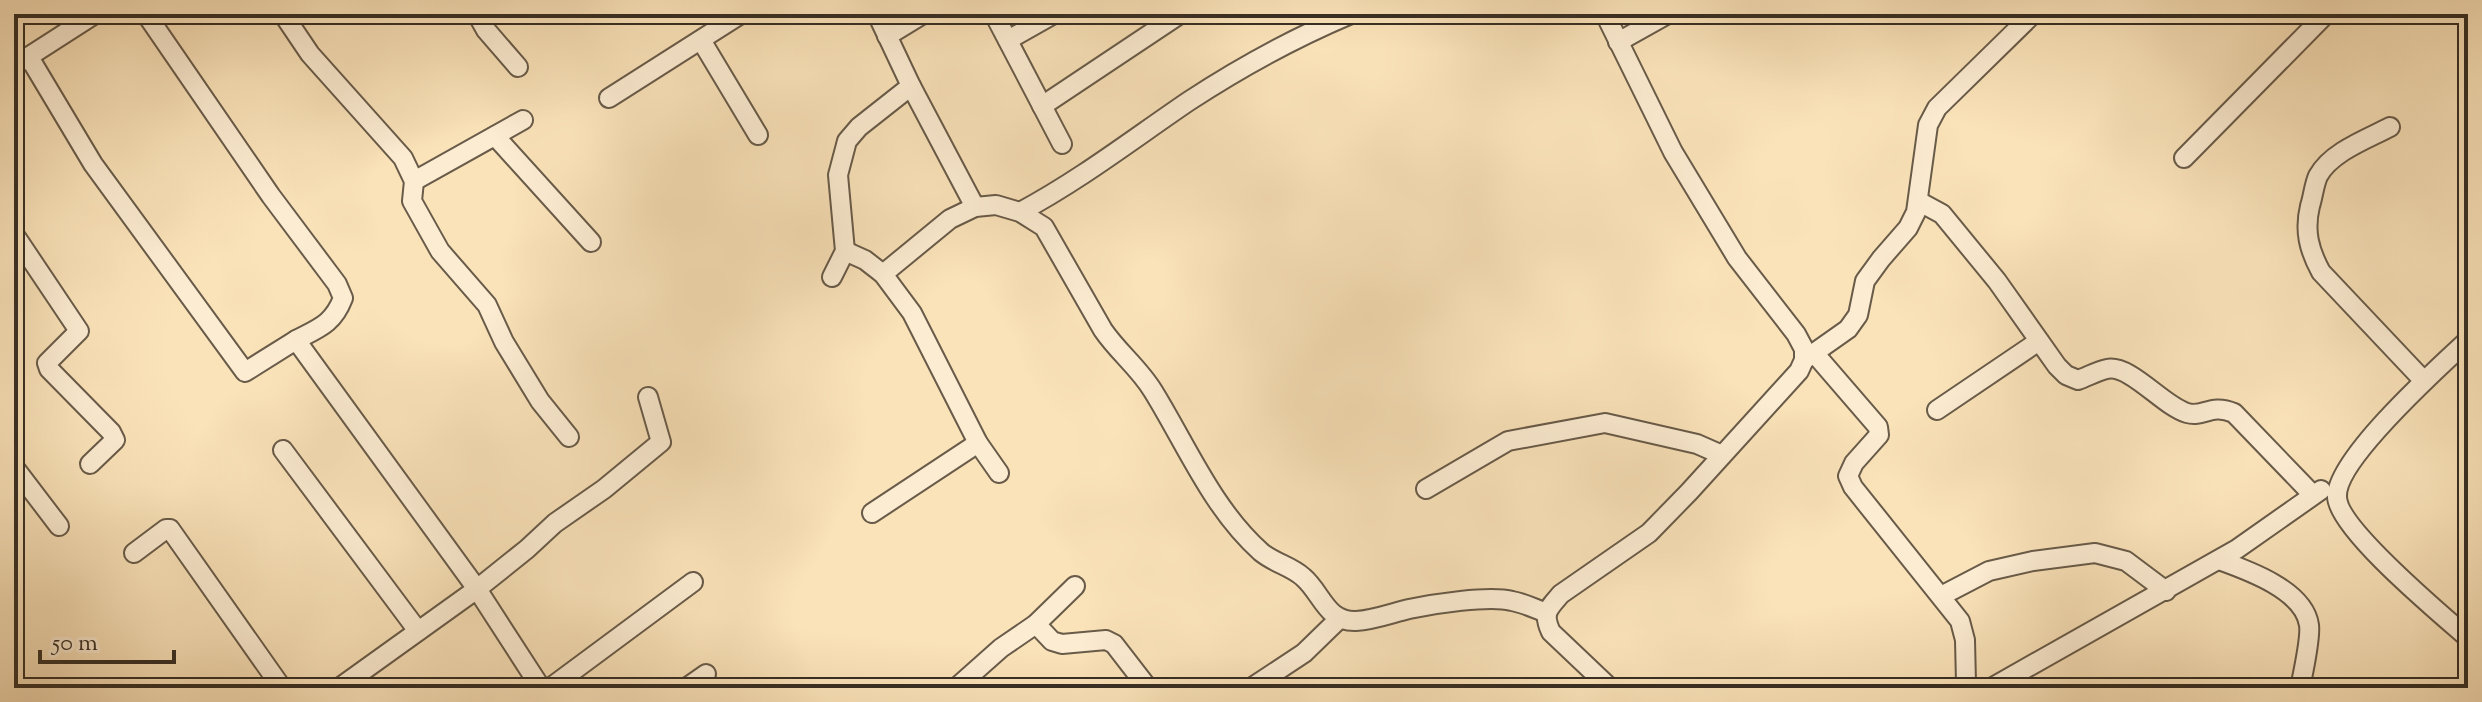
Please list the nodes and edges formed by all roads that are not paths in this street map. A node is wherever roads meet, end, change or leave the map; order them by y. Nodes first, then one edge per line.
1 (95, 14) edge
2 (146, 14) edge
3 (283, 14) edge
4 (477, 14) edge
5 (741, 14) edge
6 (877, 14) edge
7 (923, 14) edge
8 (994, 14) edge
9 (1054, 14) edge
10 (1180, 14) edge
11 (1351, 14) edge
12 (1605, 14) edge
13 (1668, 14) edge
14 (2033, 14) edge
15 (2326, 14) edge
16 (1326, 19) edge
17 (887, 36) junction
18 (701, 40) junction
19 (1008, 40) junction
20 (1618, 42) junction
21 (21, 61) edge
22 (518, 67) dead end
23 (911, 86) junction
24 (609, 98) dead end
25 (1042, 106) junction
26 (523, 120) dead end
27 (2390, 127) dead end
28 (758, 135) dead end
29 (495, 136) junction
30 (1062, 144) dead end
31 (2184, 158) dead end
32 (414, 181) junction
33 (1918, 201) junction
34 (975, 207) junction
35 (1020, 212) junction
36 (14, 234) edge
37 (591, 242) dead end
38 (845, 251) junction
39 (883, 274) junction
40 (832, 277) dead end
41 (296, 340) junction
42 (2468, 340) edge
43 (2039, 341) junction
44 (1810, 357) junction
45 (2424, 381) junction
46 (648, 397) dead end
47 (1937, 410) dead end
48 (569, 437) dead end
49 (978, 443) junction
50 (283, 450) dead end
51 (1722, 455) junction
52 (90, 464) dead end
53 (14, 467) edge
54 (999, 473) dead end
55 (2338, 483) junction
56 (1426, 489) dead end
57 (2312, 494) junction
58 (872, 513) dead end
59 (59, 526) dead end
60 (134, 553) dead end
61 (2219, 560) junction
62 (693, 582) dead end
63 (1075, 586) dead end
64 (477, 589) junction
65 (2166, 591) junction
66 (1941, 596) junction
67 (1547, 613) junction
68 (1339, 619) junction
69 (1036, 624) junction
70 (418, 631) junction
71 (2468, 638) edge
72 (706, 674) dead end
73 (14, 681) edge
74 (19, 688) edge
75 (282, 688) edge
76 (339, 688) edge
77 (541, 688) edge
78 (550, 688) edge
79 (686, 688) edge
80 (956, 688) edge
81 (1148, 688) edge
82 (1251, 688) edge
83 (1610, 688) edge
84 (1964, 688) edge
85 (1991, 688) edge
86 (2300, 688) edge

1 - 21 street
2 - 41 street
3 - 32 street
4 - 22 street
5 - 18 street
6 - 17 street
7 - 17 street
8 - 19 street
9 - 19 street
10 - 25 street
11 - 16 street
12 - 20 street
13 - 20 street
14 - 33 street
15 - 31 street
16 - 35 street
17 - 23 street
18 - 24 street
18 - 28 street
19 - 25 street
20 - 44 street
21 - 41 street
23 - 34 street
23 - 38 street
25 - 30 street
26 - 29 street
27 - 45 street
29 - 32 street
29 - 37 street
32 - 48 street
33 - 43 street
33 - 44 street
34 - 35 street
34 - 39 street
35 - 68 street
36 - 52 street
38 - 39 street
38 - 40 street
39 - 49 street
41 - 64 street
42 - 45 street
43 - 47 street
43 - 57 street
44 - 51 street
44 - 66 street
45 - 55 street
46 - 64 street
49 - 54 street
49 - 58 street
50 - 70 street
51 - 56 street
51 - 67 street
53 - 59 street
55 - 57 street
55 - 71 street
57 - 61 street
60 - 75 street
61 - 65 street
61 - 86 street
62 - 78 street
63 - 69 street
64 - 70 street
64 - 77 street
65 - 66 street
65 - 85 street
66 - 84 street
67 - 68 street
67 - 83 street
68 - 82 street
69 - 80 street
69 - 81 street
70 - 76 street
72 - 79 street
73 - 74 street

